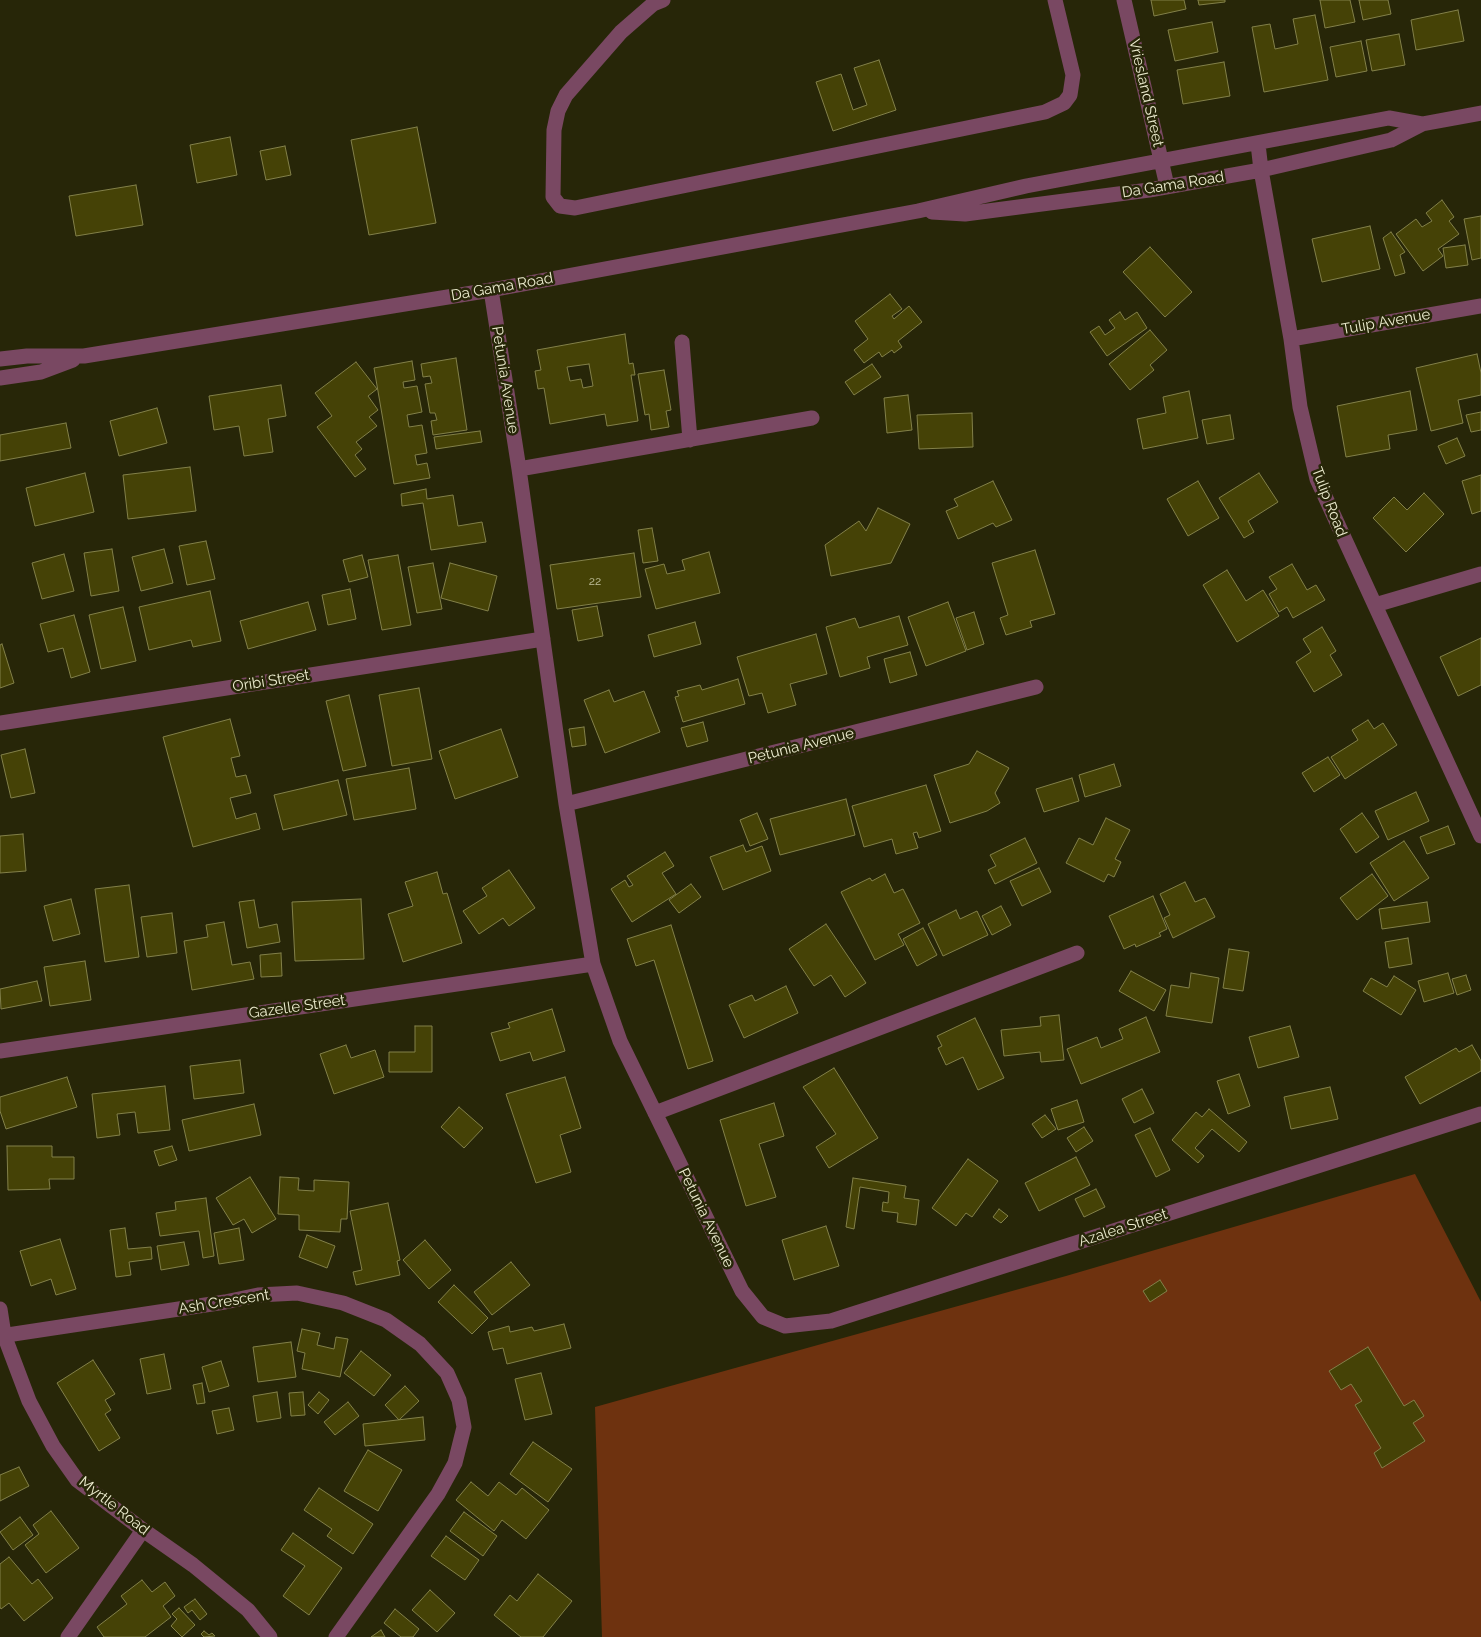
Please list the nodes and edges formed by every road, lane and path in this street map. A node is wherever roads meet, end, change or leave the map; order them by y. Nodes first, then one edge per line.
1 (662, 0) edge
2 (1055, 0) edge
3 (1124, 0) edge
4 (1481, 113) edge
5 (1422, 124) junction
6 (1258, 144) junction
7 (1162, 162) junction
8 (1261, 170) junction
9 (1167, 186) junction
10 (918, 210) junction
11 (491, 290) junction
12 (1481, 306) edge
13 (1292, 338) junction
14 (682, 342) dead end
15 (84, 356) junction
16 (0, 359) edge
17 (0, 378) edge
18 (812, 418) dead end
19 (690, 440) junction
20 (519, 469) junction
21 (1481, 574) edge
22 (1375, 604) junction
23 (542, 639) junction
24 (1036, 688) dead end
25 (0, 723) edge
26 (566, 804) junction
27 (1481, 836) edge
28 (1077, 953) dead end
29 (593, 964) junction
30 (0, 1051) edge
31 (655, 1113) junction
32 (1481, 1114) edge
33 (0, 1309) edge
34 (763, 1318) joint
35 (2, 1336) edge
36 (143, 1530) junction
37 (68, 1637) edge
38 (270, 1637) edge
39 (336, 1637) edge

1 - 2 street
3 - 7 street, Vriesland Street
4 - 5 street, Da Gama Road
5 - 6 street, Da Gama Road
5 - 8 street, Da Gama Road
6 - 7 street, Da Gama Road
6 - 8 street, Tulip Road
7 - 9 street, Vriesland Street
7 - 10 street, Da Gama Road
8 - 9 street, Da Gama Road
8 - 13 street, Tulip Road
9 - 10 street, Da Gama Road
10 - 11 street, Da Gama Road
11 - 15 street, Da Gama Road
11 - 20 street, Petunia Avenue
12 - 13 street, Tulip Avenue
13 - 22 street, Tulip Road
14 - 19 street
15 - 16 street, Da Gama Road
15 - 17 street, Da Gama Road
18 - 19 street
19 - 20 street
20 - 23 street, Petunia Avenue
21 - 22 street
22 - 27 street, Tulip Road
23 - 25 street, Oribi Street
23 - 26 street, Petunia Avenue
24 - 26 street, Petunia Avenue
26 - 29 street, Petunia Avenue
28 - 31 street
29 - 30 street, Gazelle Street
29 - 31 street, Petunia Avenue
31 - 34 street, Petunia Avenue
32 - 34 street, Azalea Street
33 - 35 street, Myrtle Road
35 - 36 street, Myrtle Road
35 - 39 street, Ash Crescent
36 - 37 street
36 - 38 street, Myrtle Road

